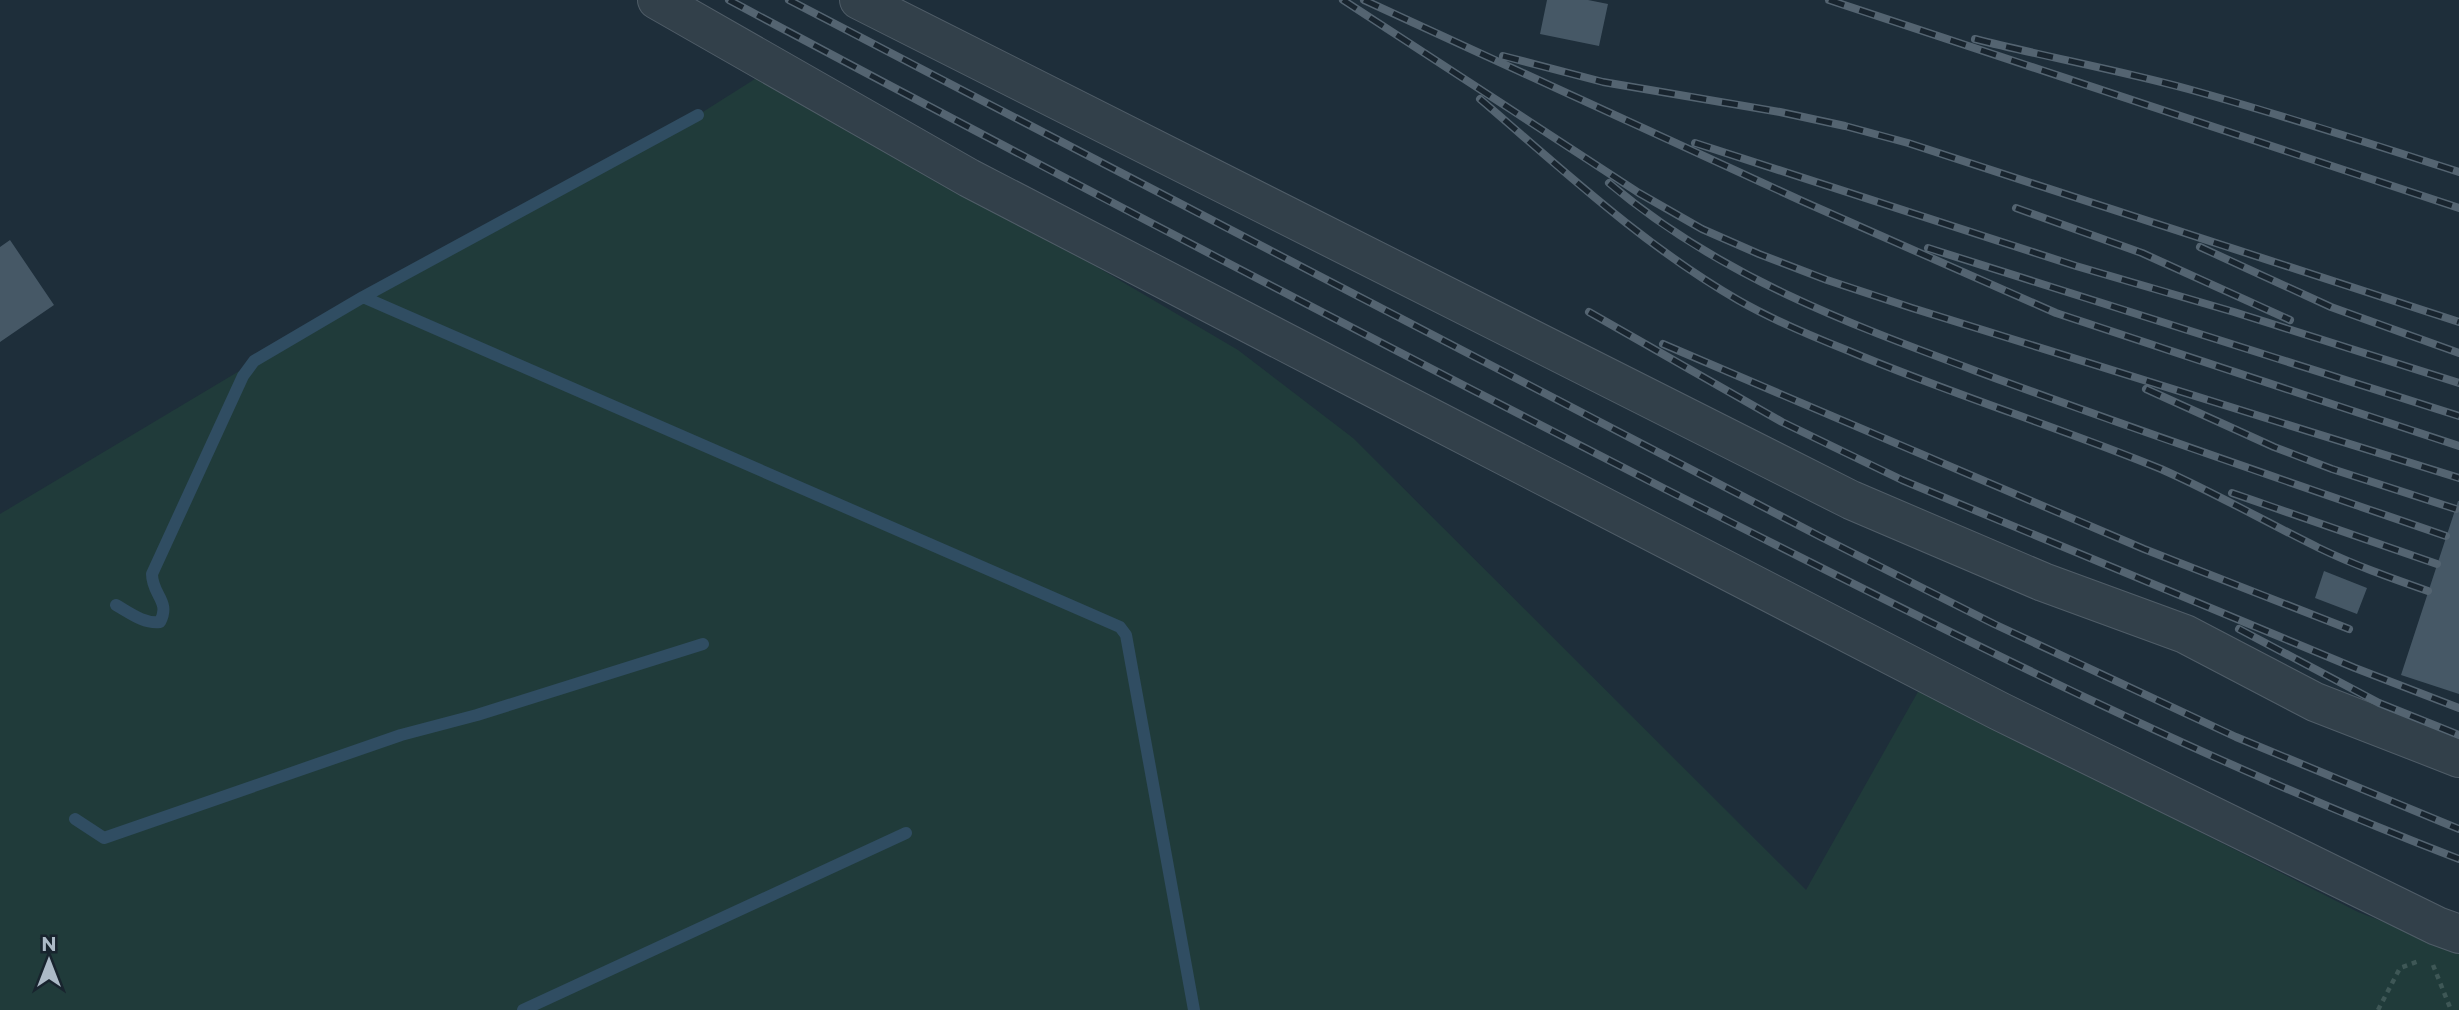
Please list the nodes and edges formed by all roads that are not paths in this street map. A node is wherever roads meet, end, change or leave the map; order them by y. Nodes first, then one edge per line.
1 (657, 0) edge
2 (859, 0) edge
3 (2459, 758) edge
4 (2444, 946) edge

1 - 4 lane
2 - 3 lane

